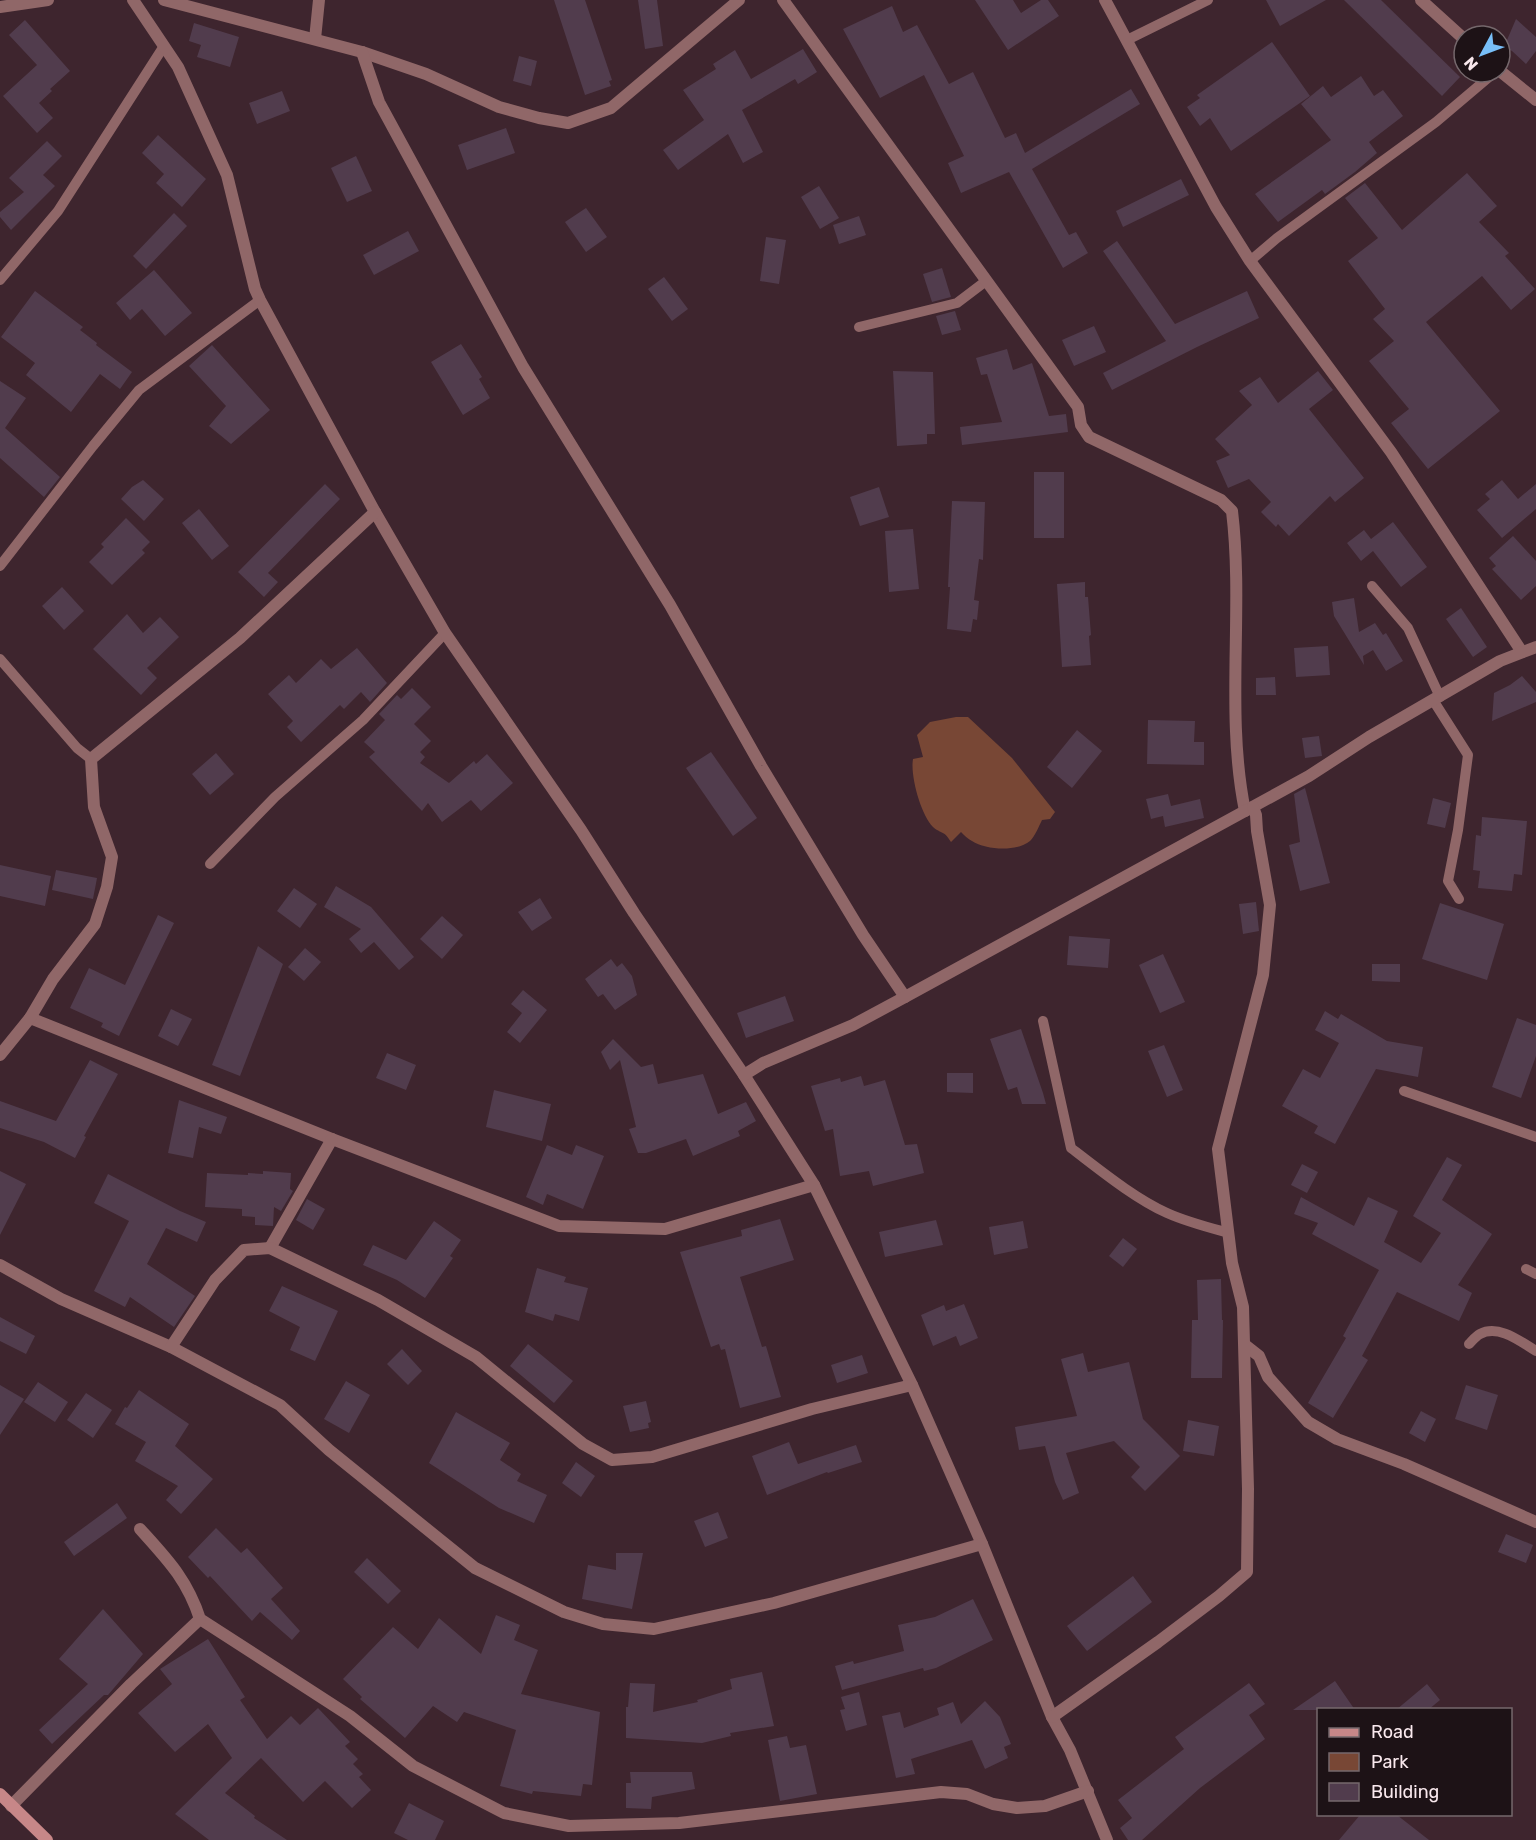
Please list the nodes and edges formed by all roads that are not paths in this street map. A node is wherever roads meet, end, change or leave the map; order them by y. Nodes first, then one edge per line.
1 (48, 0) edge
2 (133, 0) edge
3 (164, 0) edge
4 (319, 0) edge
5 (740, 0) edge
6 (783, 0) edge
7 (1106, 0) edge
8 (1208, 0) edge
9 (1421, 0) edge
10 (0, 7) edge
11 (1452, 28) edge
12 (315, 39) junction
13 (1127, 40) junction
14 (164, 46) junction
15 (362, 52) junction
16 (1512, 81) edge
17 (1481, 84) edge
18 (1536, 100) edge
19 (1250, 261) junction
20 (0, 280) edge
21 (986, 280) junction
22 (260, 300) junction
23 (859, 327) dead end
24 (375, 512) junction
25 (0, 566) edge
26 (1372, 586) dead end
27 (445, 633) junction
28 (1536, 647) edge
29 (1522, 652) junction
30 (0, 659) edge
31 (1436, 699) junction
32 (91, 759) junction
33 (1249, 809) junction
34 (210, 864) dead end
35 (1459, 899) dead end
36 (905, 997) junction
37 (30, 1018) junction
38 (1043, 1021) dead end
39 (0, 1055) edge
40 (744, 1075) junction
41 (1404, 1090) dead end
42 (1536, 1137) edge
43 (332, 1139) junction
44 (814, 1185) junction
45 (1228, 1233) junction
46 (270, 1248) junction
47 (0, 1265) edge
48 (1469, 1344) dead end
49 (1245, 1345) junction
50 (171, 1347) junction
51 (1536, 1351) edge
52 (912, 1385) junction
53 (1536, 1522) edge
54 (140, 1529) dead end
55 (982, 1544) junction
56 (200, 1619) junction
57 (1052, 1717) junction
58 (1088, 1791) junction
59 (0, 1794) edge
60 (11, 1806) junction
61 (47, 1840) edge
62 (1107, 1840) edge

1 - 10 street
2 - 14 street
3 - 12 street
4 - 12 street
5 - 15 street
6 - 21 street
7 - 13 street
8 - 13 lane
9 - 11 street
12 - 15 street
13 - 19 street
14 - 20 lane
14 - 22 street
15 - 36 street
16 - 18 street
17 - 19 lane
19 - 29 street
21 - 23 lane
21 - 33 street
22 - 24 street
22 - 25 lane
24 - 27 street
24 - 32 street
26 - 31 lane
27 - 34 lane
27 - 40 street
28 - 29 street
29 - 31 street
30 - 32 lane
31 - 33 street
31 - 35 lane
32 - 37 street
33 - 36 street
33 - 45 street
36 - 40 street
37 - 39 street
37 - 43 street
38 - 45 lane
40 - 44 street
41 - 42 lane
43 - 44 street
43 - 46 street
44 - 52 street
45 - 49 street
46 - 50 street
46 - 52 street
47 - 50 street
48 - 51 lane
49 - 53 street
49 - 57 street
50 - 55 street
52 - 55 street
54 - 56 street
55 - 57 street
56 - 58 street
56 - 60 street
57 - 58 street
58 - 62 street
59 - 60 street
60 - 61 street

